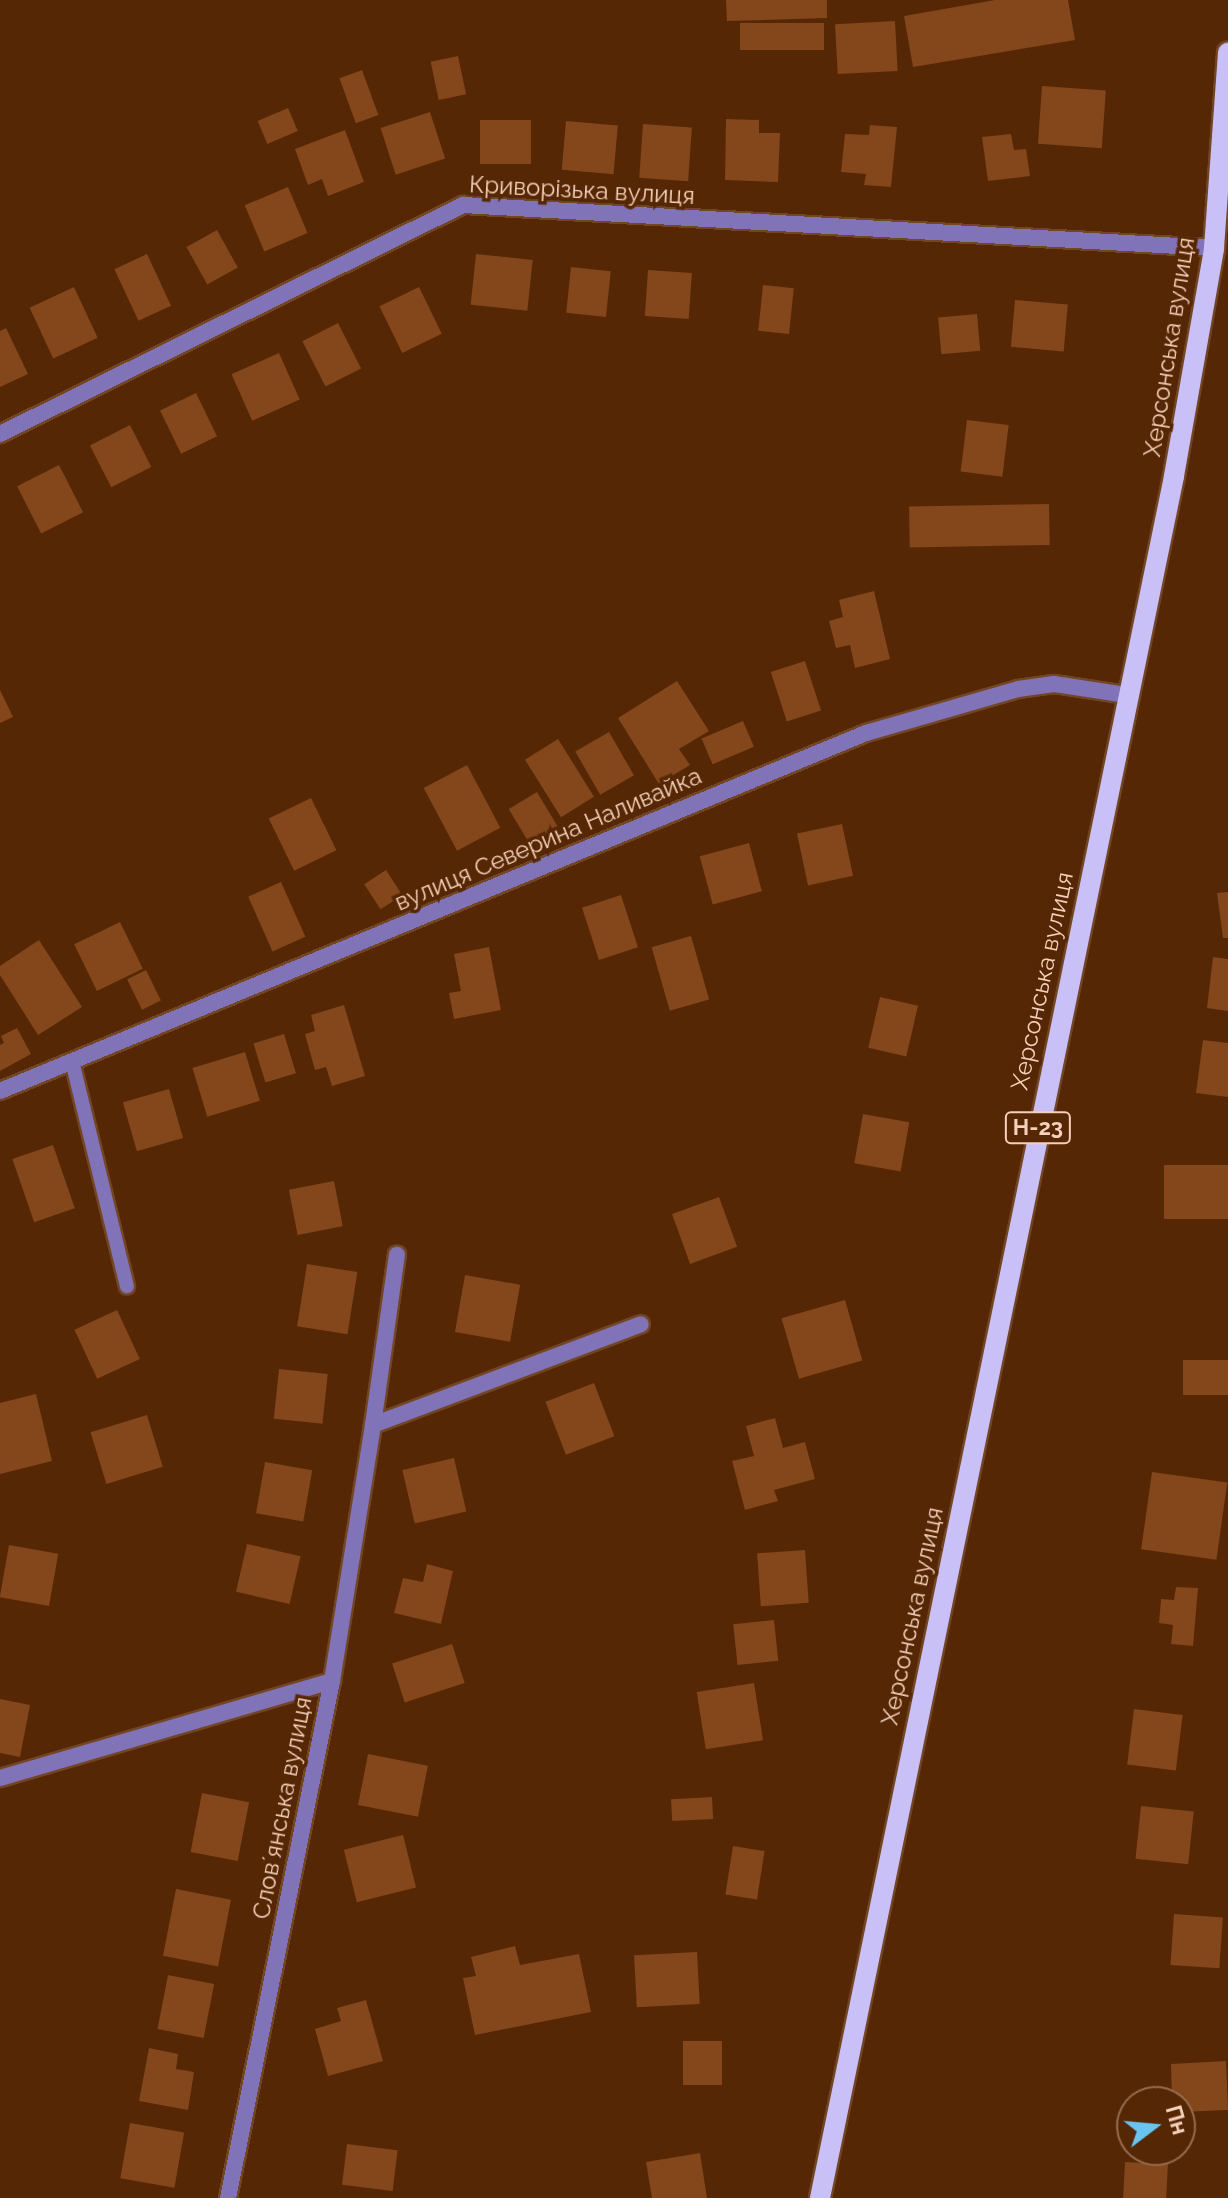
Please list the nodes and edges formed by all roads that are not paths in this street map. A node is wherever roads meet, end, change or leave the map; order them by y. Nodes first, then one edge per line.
1 (1228, 53) edge
2 (1214, 248) junction
3 (0, 434) edge
4 (1127, 695) junction
5 (72, 1061) junction
6 (0, 1091) edge
7 (397, 1255) dead end
8 (127, 1286) dead end
9 (641, 1324) dead end
10 (373, 1425) junction
11 (332, 1681) junction
12 (0, 1778) edge
13 (228, 2198) edge
14 (820, 2198) edge

1 - 2 main road, Херсонська вулиця / Н-23
2 - 3 street, Криворізька вулиця
2 - 4 main road, Херсонська вулиця / Н-23
4 - 5 street, вулиця Северина Наливайка
4 - 14 main road, Херсонська вулиця / Н-23
5 - 6 street, вулиця Северина Наливайка
5 - 8 lane
7 - 10 street, Словʼянська вулиця
9 - 10 street
10 - 11 street, Словʼянська вулиця
11 - 12 street
11 - 13 street, Словʼянська вулиця

